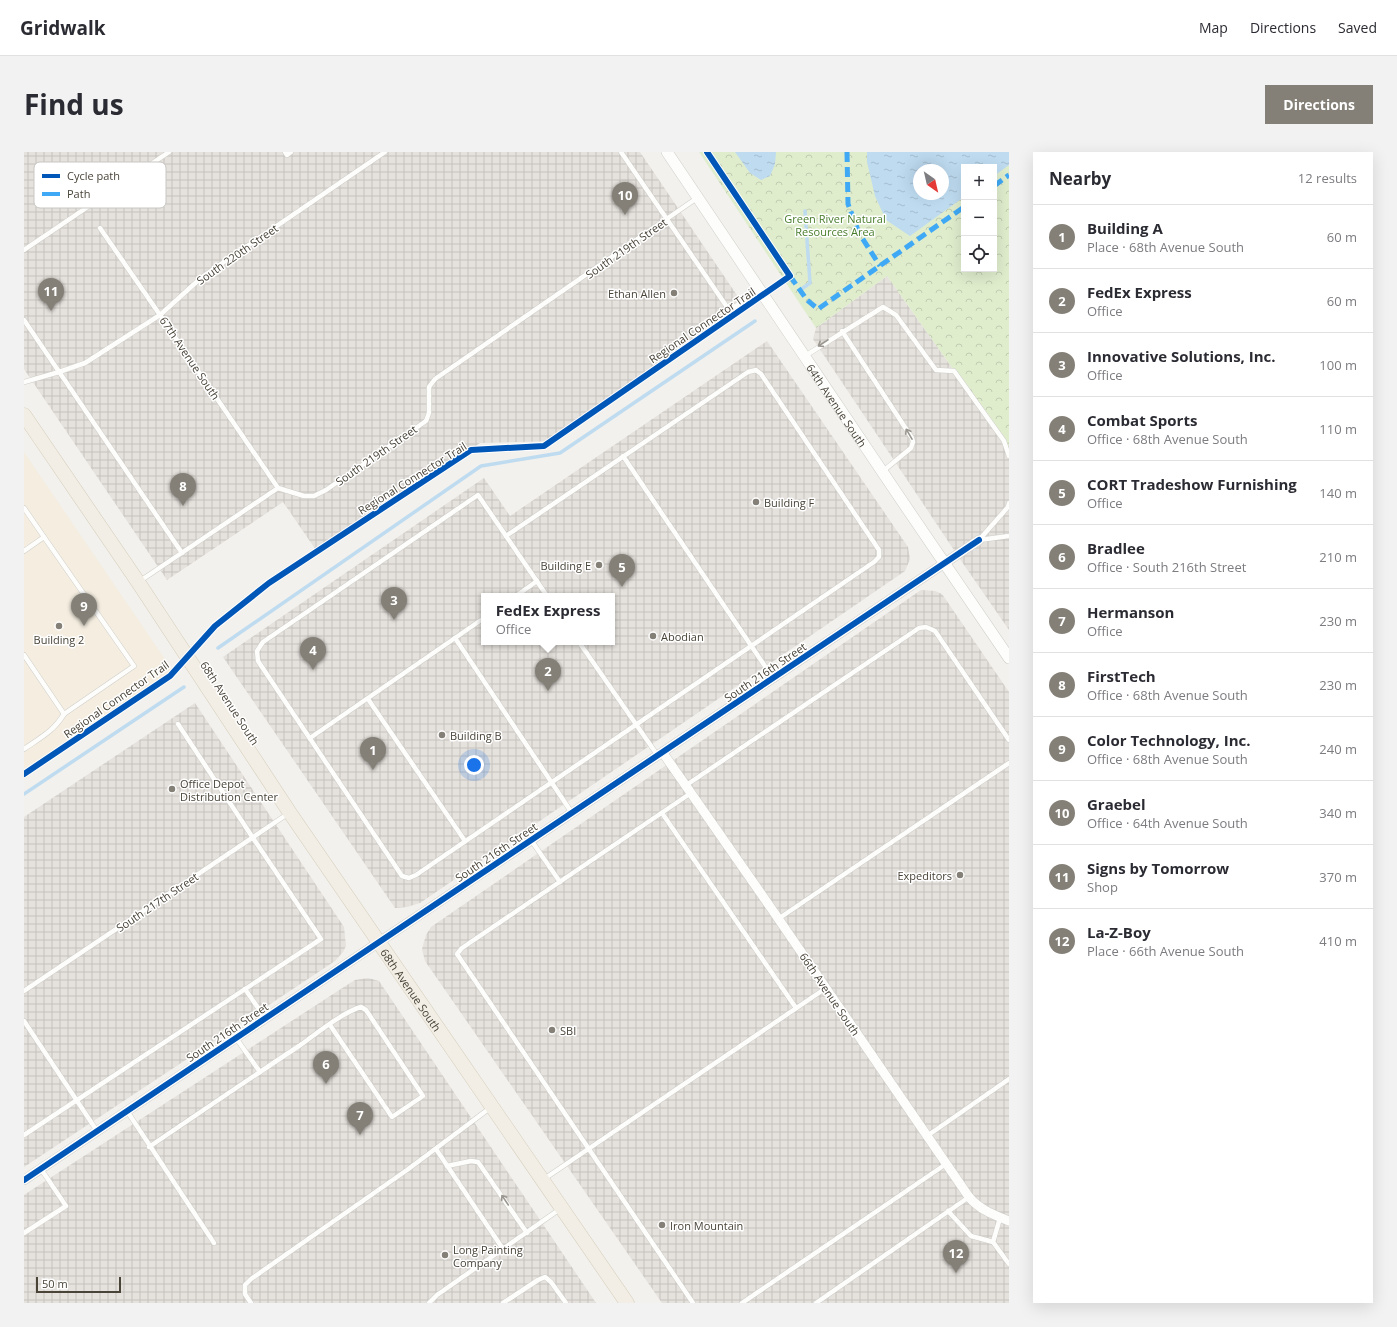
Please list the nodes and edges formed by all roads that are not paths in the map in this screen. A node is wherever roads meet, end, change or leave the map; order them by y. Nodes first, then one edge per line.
1 (169, 152) edge
2 (285, 152) edge
3 (291, 152) edge
4 (385, 152) edge
5 (621, 152) edge
6 (667, 152) edge
7 (154, 162) edge
8 (698, 198) junction
9 (86, 208) edge
10 (667, 219) junction
11 (100, 228) dead end
12 (24, 250) edge
13 (760, 291) junction
14 (160, 315) junction
15 (24, 320) edge
16 (842, 331) junction
17 (805, 356) junction
18 (59, 372) junction
19 (24, 382) edge
20 (24, 415) edge
21 (623, 456) junction
22 (1009, 456) edge
23 (881, 472) junction
24 (278, 488) junction
25 (1009, 503) edge
26 (24, 508) edge
27 (506, 536) junction
28 (1009, 536) edge
29 (44, 537) junction
30 (979, 540) junction
31 (24, 550) edge
32 (182, 553) junction
33 (944, 563) junction
34 (537, 581) junction
35 (138, 582) junction
36 (520, 593) edge
37 (545, 593) edge
38 (481, 620) edge
39 (455, 638) junction
40 (581, 645) edge
41 (752, 646) junction
42 (24, 655) edge
43 (1009, 658) edge
44 (773, 678) junction
45 (368, 699) junction
46 (64, 714) junction
47 (178, 724) dead end
48 (637, 725) junction
49 (310, 738) junction
50 (1009, 740) edge
51 (24, 749) edge
52 (660, 755) junction
53 (1009, 763) edge
54 (552, 783) junction
55 (688, 790) junction
56 (290, 812) junction
57 (572, 813) junction
58 (662, 813) junction
59 (253, 838) junction
60 (531, 840) junction
61 (465, 841) junction
62 (560, 882) junction
63 (778, 919) junction
64 (379, 942) junction
65 (826, 988) junction
66 (245, 989) junction
67 (24, 991) edge
68 (796, 1008) junction
69 (265, 1018) junction
70 (24, 1021) edge
71 (330, 1025) junction
72 (236, 1038) junction
73 (260, 1072) junction
74 (1009, 1079) edge
75 (77, 1100) junction
76 (492, 1106) junction
77 (127, 1111) junction
78 (97, 1131) junction
79 (24, 1135) edge
80 (927, 1136) junction
81 (149, 1146) junction
82 (436, 1149) junction
83 (588, 1149) junction
84 (946, 1164) junction
85 (447, 1166) junction
86 (41, 1169) junction
87 (24, 1180) edge
88 (542, 1180) junction
89 (969, 1197) junction
90 (562, 1208) junction
91 (948, 1212) junction
92 (1005, 1220) edge
93 (24, 1233) edge
94 (526, 1233) junction
95 (992, 1242) junction
96 (214, 1243) dead end
97 (503, 1249) junction
98 (1009, 1264) edge
99 (251, 1303) edge
100 (429, 1303) edge
101 (503, 1303) edge
102 (566, 1303) edge
103 (627, 1303) edge
104 (693, 1303) edge
105 (742, 1303) edge
106 (816, 1303) edge

1 - 7 lane
2 - 3 lane
4 - 14 lane, South 220th Street
5 - 10 lane
6 - 8 street, 64th Avenue South
8 - 10 lane, South 219th Street
8 - 13 street, 64th Avenue South
9 - 12 lane
10 - 13 lane
10 - 24 lane, South 219th Street
11 - 14 lane, 67th Avenue South
13 - 17 street, 64th Avenue South
14 - 18 lane, South 220th Street
14 - 24 lane, 67th Avenue South
15 - 18 lane
16 -> 17 lane
16 - 22 lane
23 -> 16 lane
17 - 23 street, 64th Avenue South
18 - 19 lane, South 220th Street
18 - 32 lane
20 - 35 main road, 68th Avenue South
21 - 27 lane
21 - 41 lane
21 - 41 lane
23 - 33 street, 64th Avenue South
24 - 32 lane
25 - 30 lane
26 - 29 lane
27 - 34 lane
27 - 49 lane
28 - 30 lane
29 - 31 lane
29 - 46 lane
30 - 33 street, South 216th Street
32 - 35 lane
33 - 43 street, 64th Avenue South
33 - 44 street, South 216th Street
34 - 36 lane
34 - 37 lane
35 - 56 main road, 68th Avenue South
38 - 39 lane
39 - 45 lane
39 - 54 lane
40 - 48 lane
41 - 44 lane
41 - 48 lane
42 - 46 lane
44 - 52 street, South 216th Street
45 - 49 lane
45 - 61 lane
46 - 51 lane
47 - 59 lane
48 - 52 lane
48 - 54 lane
49 - 61 lane
50 - 55 lane
52 - 55 street, 66th Avenue South
52 - 57 street, South 216th Street
53 - 63 lane
54 - 57 lane
54 - 61 lane
55 - 58 lane
55 - 63 street, 66th Avenue South
56 - 59 lane, South 217th Street
56 - 64 main road, 68th Avenue South
57 - 60 street, South 216th Street
58 - 62 lane
58 - 68 lane
59 - 66 lane
59 - 67 lane, South 217th Street
60 - 62 lane
60 - 64 street, South 216th Street
62 - 83 lane
63 - 65 street, 66th Avenue South
64 - 69 street, South 216th Street
64 - 76 main road, 68th Avenue South
65 - 68 lane
65 - 80 street, 66th Avenue South
66 - 69 lane
66 - 75 lane
68 - 83 lane
69 - 72 street, South 216th Street
70 - 75 lane
71 - 71 lane
71 - 73 lane
72 - 73 lane
72 - 77 street, South 216th Street
73 - 81 lane
74 - 80 lane
75 - 78 lane
75 - 79 lane
76 - 82 lane
76 - 88 main road, 68th Avenue South
77 - 78 street, South 216th Street
77 - 81 lane
78 - 86 street, South 216th Street
80 - 84 street, 66th Avenue South
81 - 96 lane
82 - 85 lane
82 - 99 lane
83 - 88 lane
83 - 104 lane
84 - 89 street, 66th Avenue South
84 - 105 lane
94 -> 85 lane
85 - 97 lane
86 - 87 street, South 216th Street
86 - 93 lane
88 - 90 main road, 68th Avenue South
89 - 91 lane
89 - 92 street, 66th Avenue South
90 - 94 lane
90 - 103 main road, 68th Avenue South
91 - 95 lane
91 - 106 lane
92 - 95 lane
94 - 97 lane
95 - 98 lane
97 - 100 lane
101 - 102 lane

